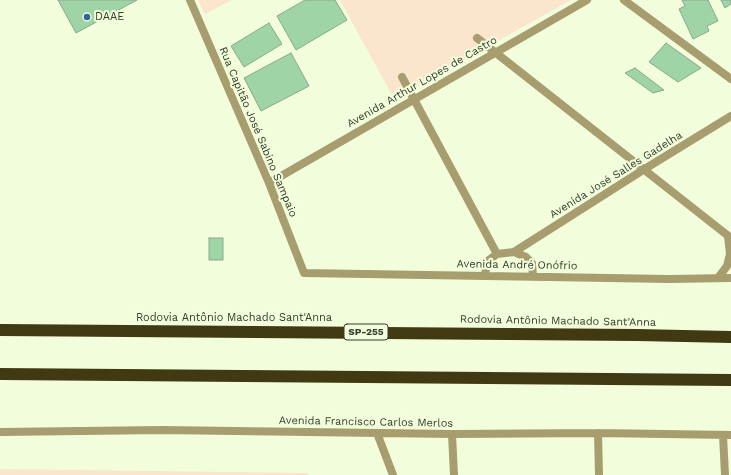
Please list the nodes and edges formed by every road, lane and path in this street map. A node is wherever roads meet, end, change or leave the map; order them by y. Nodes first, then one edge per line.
1 (190, 0) edge
2 (587, 0) edge
3 (624, 0) edge
4 (477, 38) dead end
5 (495, 53) junction
6 (402, 78) dead end
7 (731, 79) edge
8 (414, 99) junction
9 (731, 116) edge
10 (643, 170) junction
11 (269, 183) junction
12 (730, 237) edge
13 (524, 246) junction
14 (514, 252) junction
15 (497, 254) junction
16 (526, 257) junction
17 (304, 273) joint
18 (485, 276) junction
19 (533, 276) junction
20 (718, 278) junction
21 (731, 278) edge
22 (0, 330) edge
23 (731, 330) edge
24 (637, 335) junction
25 (731, 337) edge
26 (0, 374) edge
27 (731, 380) edge
28 (0, 432) edge
29 (377, 433) junction
30 (598, 433) junction
31 (452, 434) junction
32 (727, 435) edge
33 (394, 475) edge
34 (454, 475) edge
35 (599, 475) edge
36 (725, 475) edge

1 - 11 street, Rua Capitão José Sabino Sampaio
2 - 5 street, Avenida Arthur Lopes de Castro
3 - 7 street
4 - 5 street
5 - 8 street, Avenida Arthur Lopes de Castro
5 - 10 street
6 - 8 street
8 - 11 street, Avenida Arthur Lopes de Castro
8 - 15 street
9 - 10 street, Avenida José Salles Gadelha
10 - 12 street
10 - 13 street, Avenida José Salles Gadelha
11 - 17 street, Rua Capitão José Sabino Sampaio
12 - 20 street
13 - 14 street, Avenida José Salles Gadelha
13 - 16 street
14 - 15 street
14 - 16 street
15 - 18 street
16 - 19 street
17 - 18 street, Avenida André Onófrio
18 - 19 street, Avenida André Onófrio
19 - 20 street, Avenida André Onófrio
20 - 21 street, Avenida André Onófrio
22 - 24 highway, Rodovia Antônio Machado Sant'Anna / SP-255
23 - 24 highway
24 - 25 highway, Rodovia Antônio Machado Sant'Anna / SP-255
26 - 27 highway
28 - 29 street, Avenida Francisco Carlos Merlos
29 - 31 street, Avenida Francisco Carlos Merlos
29 - 33 street
30 - 31 street, Avenida Francisco Carlos Merlos
30 - 32 street, Avenida Francisco Carlos Merlos
30 - 35 street
31 - 34 street
32 - 36 street

